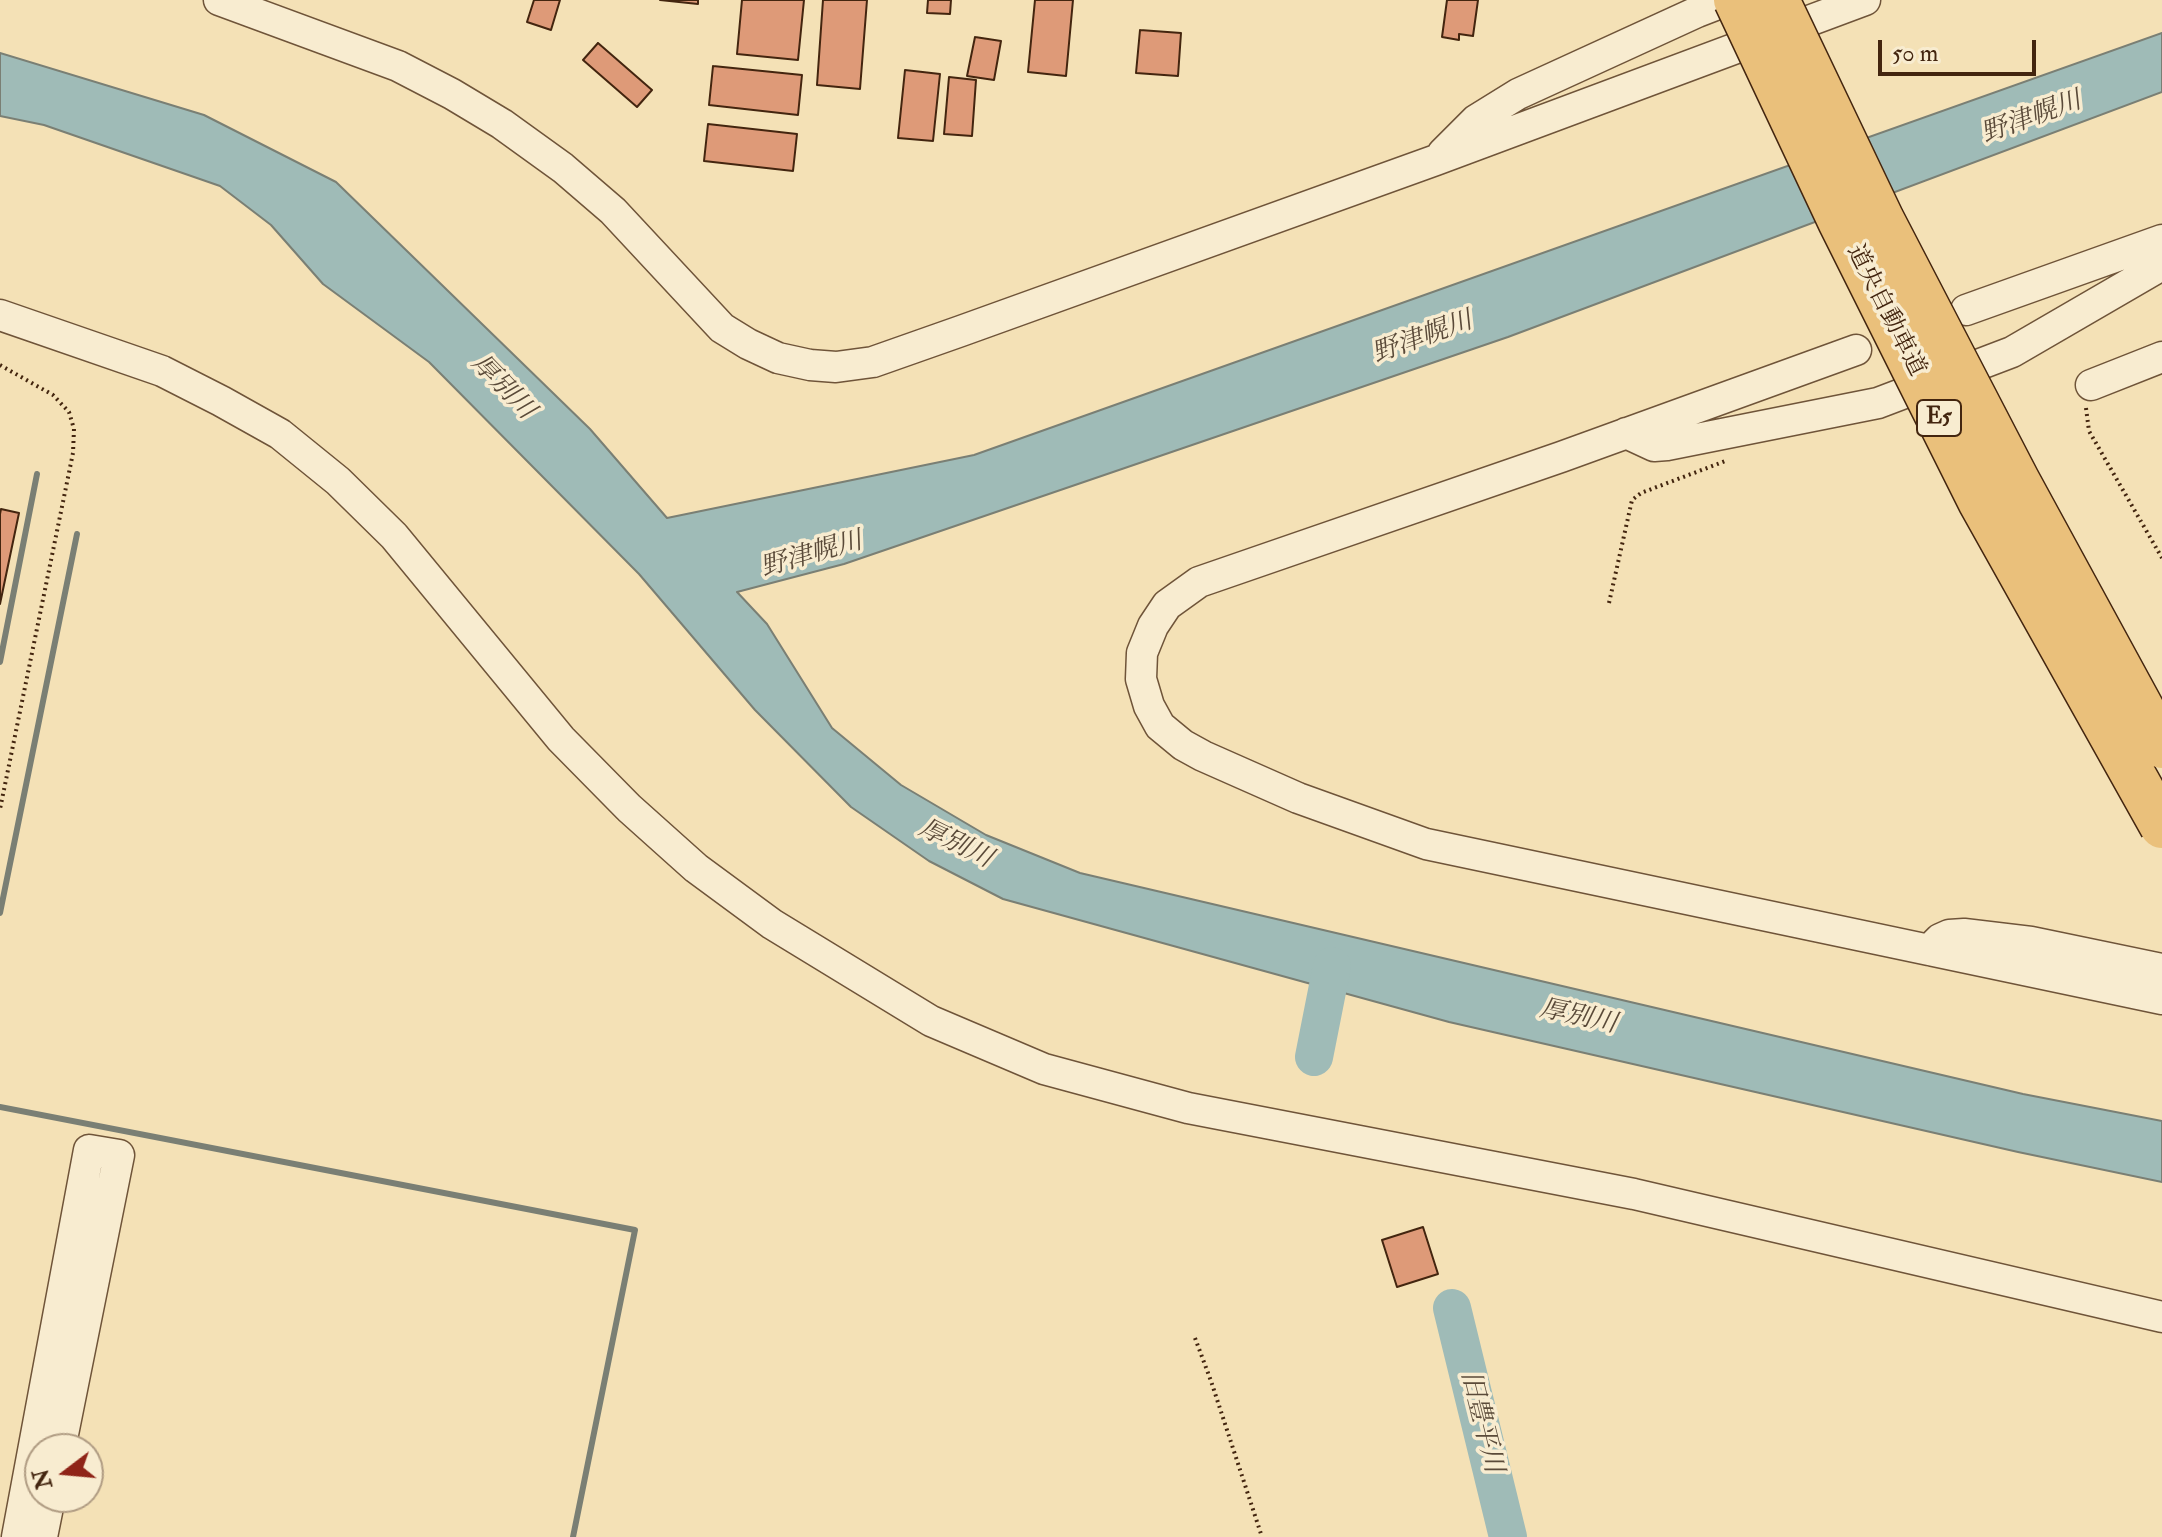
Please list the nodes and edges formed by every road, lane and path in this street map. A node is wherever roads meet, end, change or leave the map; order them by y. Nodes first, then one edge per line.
1 (219, 0) edge
2 (1728, 0) edge
3 (1736, 0) edge
4 (1777, 0) edge
5 (1865, 0) edge
6 (1436, 160) junction
7 (2162, 240) edge
8 (2162, 265) edge
9 (1966, 310) dead end
10 (0, 315) edge
11 (1856, 350) dead end
12 (2162, 357) edge
13 (0, 365) edge
14 (2091, 385) joint
15 (1626, 433) junction
16 (1731, 459) dead end
17 (2162, 558) edge
18 (1609, 603) dead end
19 (2162, 746) edge
20 (0, 809) edge
21 (2162, 826) edge
22 (1929, 950) junction
23 (2162, 969) edge
24 (2162, 999) edge
25 (2162, 1317) edge
26 (1195, 1338) dead end
27 (36, 1433) edge
28 (63, 1433) edge
29 (24, 1499) edge
30 (47, 1513) edge
31 (17, 1537) edge
32 (42, 1537) edge
33 (1262, 1537) edge

1 - 6 lane
2 - 6 lane
3 - 21 highway, 道央自動車道 / E5, bridge
4 - 19 highway, 道央自動車道 / E5, bridge
5 - 6 lane
7 - 9 lane
8 - 15 lane
10 - 25 lane
11 - 15 lane
12 - 14 lane
13 - 20 path
14 - 17 path
15 - 22 lane
16 - 18 path
22 - 23 lane
22 - 24 lane
26 - 33 path
27 - 28 lane
29 - 31 lane
30 - 32 lane

